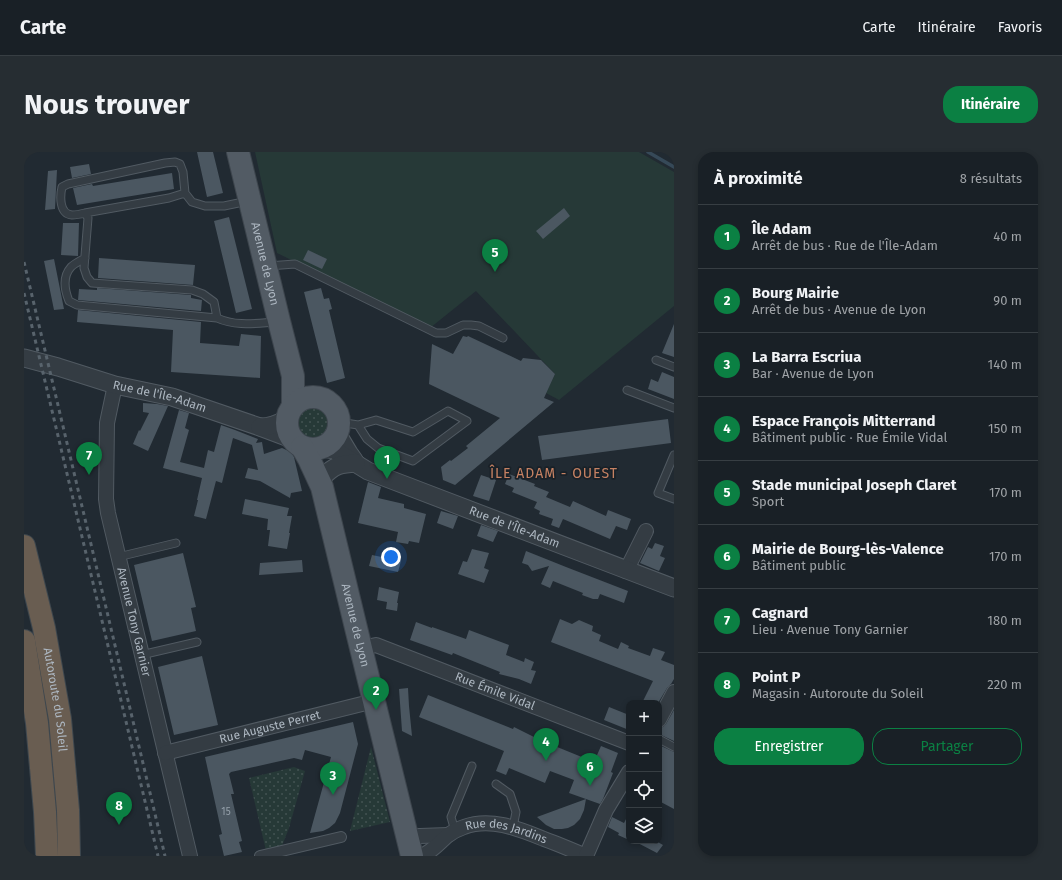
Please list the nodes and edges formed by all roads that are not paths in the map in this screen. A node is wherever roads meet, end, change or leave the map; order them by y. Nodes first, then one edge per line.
1 (238, 152) edge
2 (185, 193) junction
3 (250, 200) junction
4 (85, 213) junction
5 (85, 258) junction
6 (266, 266) junction
7 (217, 318) junction
8 (279, 322) junction
9 (503, 338) dead end
10 (24, 358) edge
11 (656, 360) dead end
12 (674, 367) edge
13 (115, 385) junction
14 (627, 390) dead end
15 (297, 407) junction
16 (674, 408) edge
17 (260, 427) junction
18 (326, 438) junction
19 (674, 455) edge
20 (356, 463) junction
21 (323, 482) junction
22 (674, 499) edge
23 (646, 531) dead end
24 (176, 543) dead end
25 (24, 546) edge
26 (118, 557) junction
27 (626, 570) junction
28 (674, 588) edge
29 (24, 641) edge
30 (197, 642) dead end
31 (361, 648) junction
32 (141, 655) junction
33 (674, 692) edge
34 (374, 701) junction
35 (662, 714) edge
36 (662, 741) edge
37 (626, 742) edge
38 (674, 747) edge
39 (165, 753) junction
40 (472, 766) dead end
41 (626, 777) edge
42 (496, 784) dead end
43 (513, 827) junction
44 (452, 833) junction
45 (341, 837) dead end
46 (410, 847) edge
47 (46, 856) edge
48 (69, 856) edge
49 (190, 856) edge
50 (260, 856) edge
51 (421, 856) edge
52 (586, 856) edge

1 - 3 main road, Avenue de Lyon
2 - 3 lane
2 - 4 lane
2 - 4 lane
3 - 6 main road, Avenue de Lyon
4 - 5 lane
5 - 7 lane
5 - 7 lane
6 - 8 main road, Avenue de Lyon
6 - 9 lane
7 - 8 lane
8 - 15 main road, Avenue de Lyon
10 - 13 street, Rue de l'Île-Adam
11 - 12 lane
13 - 17 street, Rue de l'Île-Adam
13 - 26 street, Avenue Tony Garnier
14 - 16 lane
15 - 17 street
15 - 18 main road
15 - 18 main road, Avenue de Lyon
17 - 18 street, Rue de l'Île-Adam
18 - 18 lane
18 - 20 street, Rue de l'Île-Adam
18 - 21 main road, Avenue de Lyon
19 - 22 lane
20 - 21 street
20 - 27 street, Rue de l'Île-Adam
21 - 31 main road, Avenue de Lyon
23 - 27 street
24 - 26 lane
25 - 48 highway, Autoroute du Soleil
26 - 32 street, Avenue Tony Garnier
27 - 28 street, Rue de l'Île-Adam
29 - 47 highway, Autoroute du Soleil
30 - 32 lane
31 - 34 main road, Avenue de Lyon
31 - 37 street, Rue Émile Vidal
32 - 39 street, Avenue Tony Garnier
33 - 35 street
34 - 39 street, Rue Auguste Perret
34 - 46 main road, Avenue de Lyon
36 - 38 lane
39 - 49 street, Avenue Tony Garnier
40 - 44 lane
41 - 52 street
42 - 43 lane
43 - 44 street, Rue des Jardins
43 - 52 street, Rue des Jardins
44 - 46 street, Rue des Jardins
44 - 51 street, Rue des Jardins
45 - 50 street

